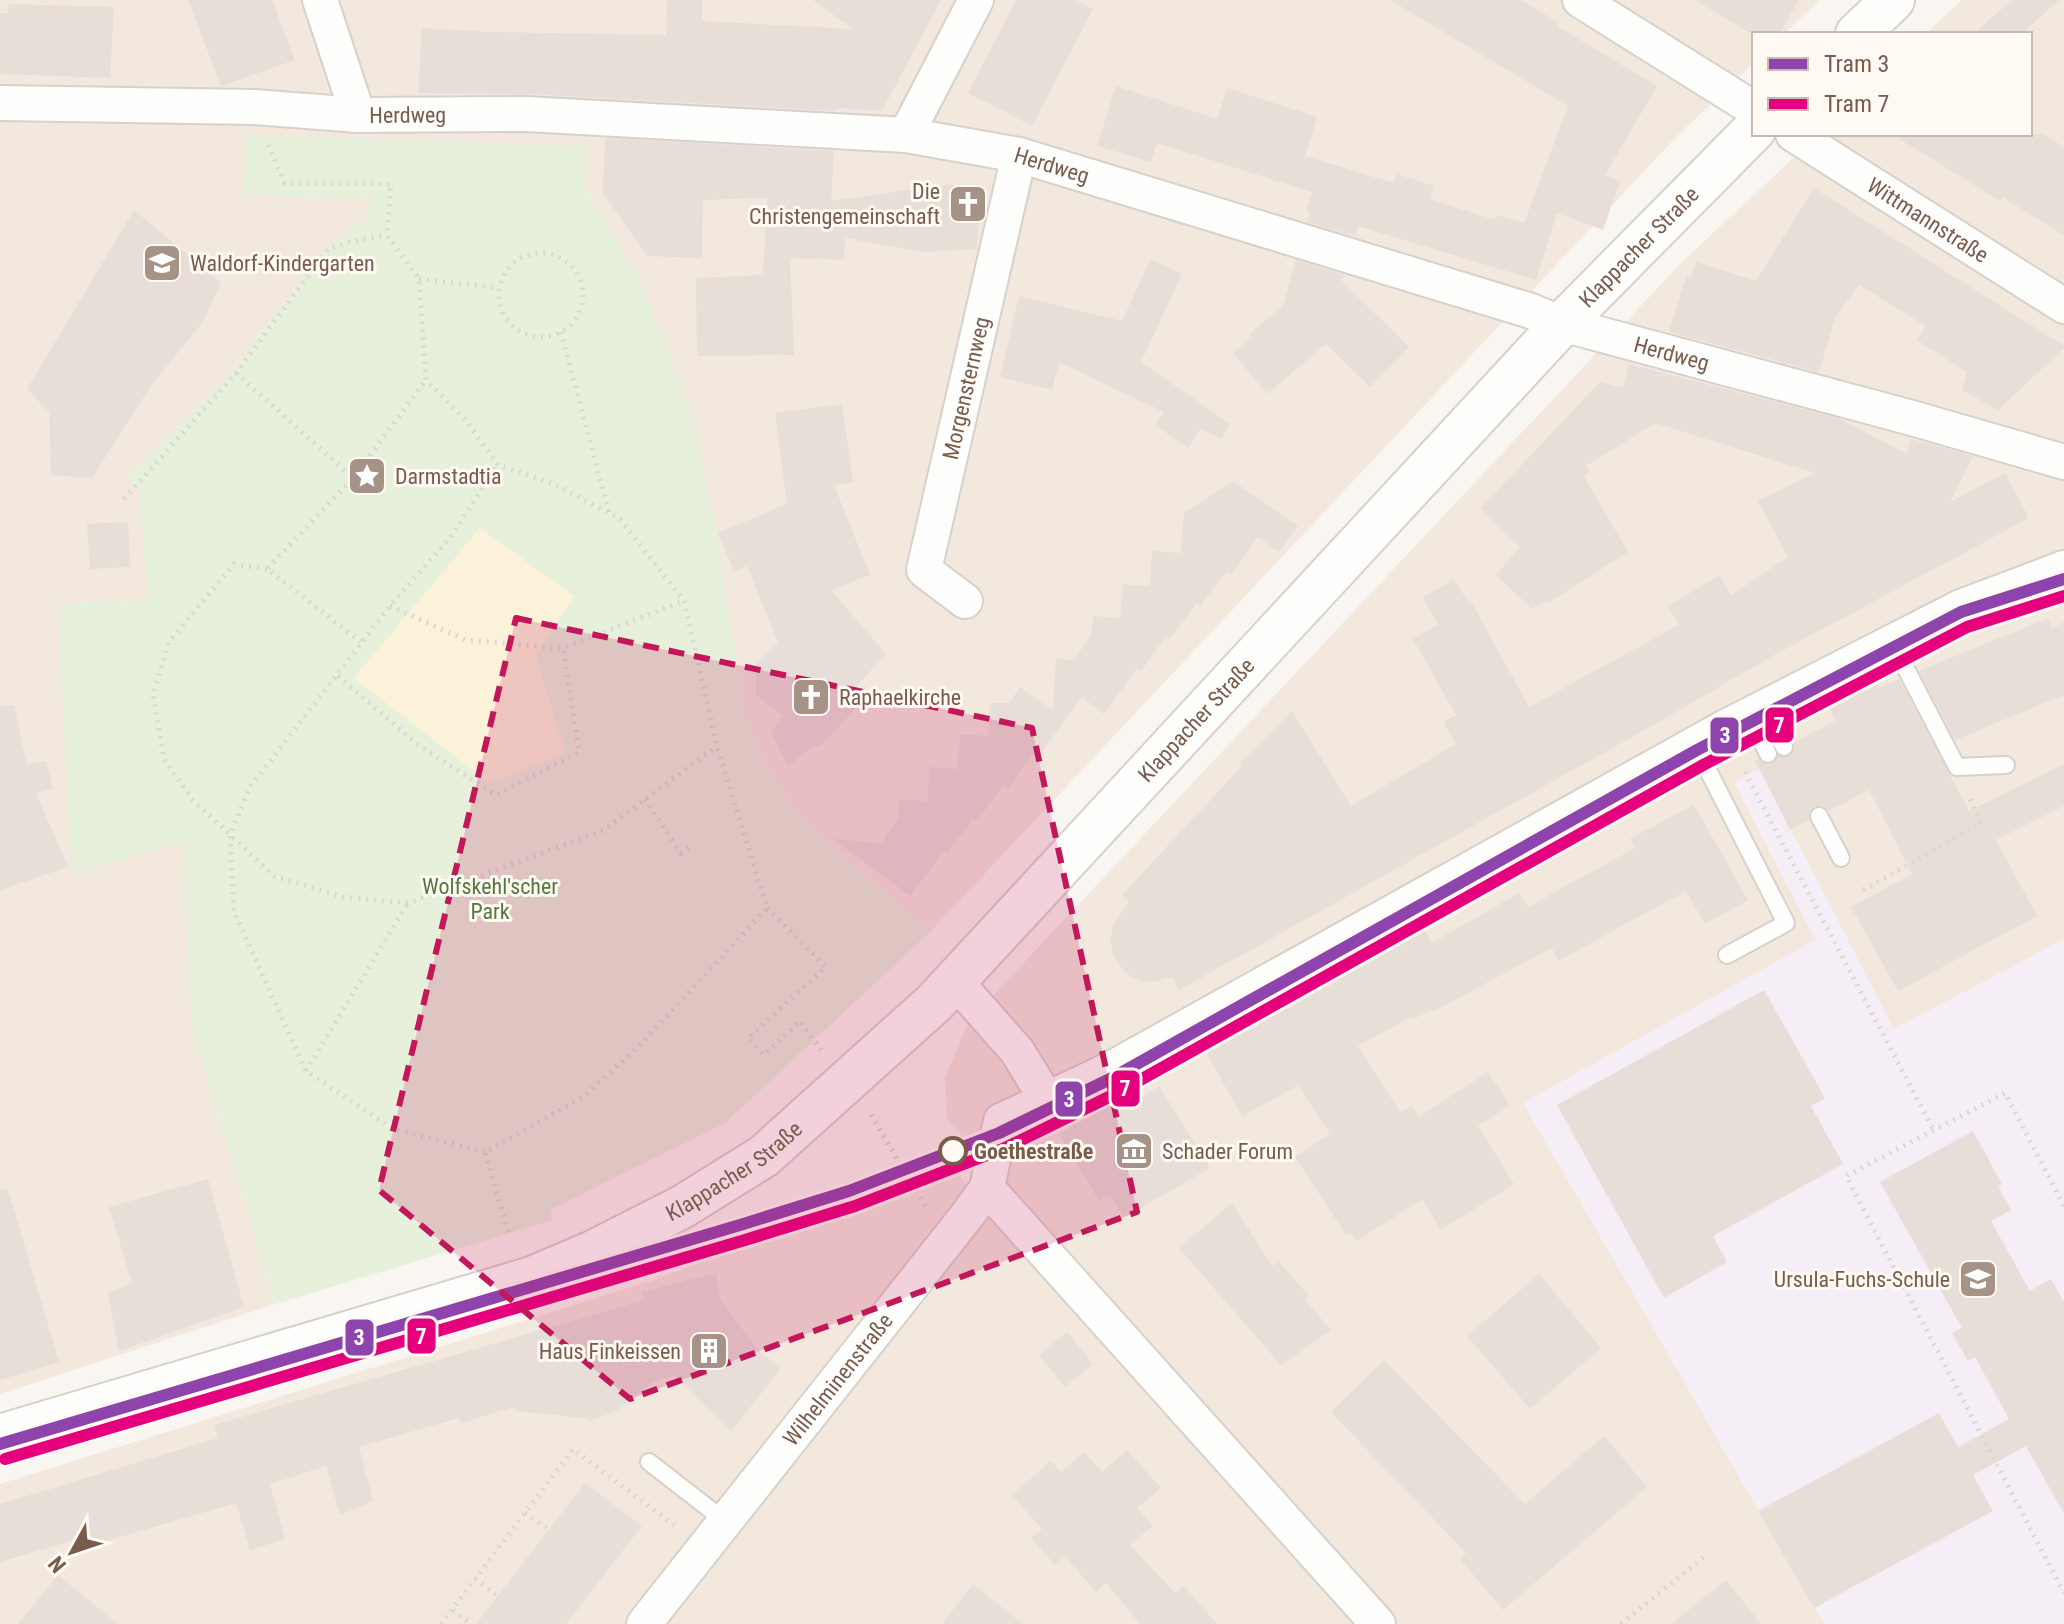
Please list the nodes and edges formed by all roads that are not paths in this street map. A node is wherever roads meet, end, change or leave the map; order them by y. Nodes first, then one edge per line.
1 (320, 0) edge
2 (976, 0) edge
3 (1580, 0) edge
4 (1893, 0) edge
5 (1859, 32) edge
6 (0, 103) edge
7 (1752, 108) edge
8 (358, 115) junction
9 (1752, 132) edge
10 (906, 135) junction
11 (1796, 136) edge
12 (1019, 155) junction
13 (2064, 306) edge
14 (1562, 324) junction
15 (2064, 462) edge
16 (2064, 568) edge
17 (965, 601) dead end
18 (1892, 642) junction
19 (1733, 724) junction
20 (1784, 747) dead end
21 (1768, 754) dead end
22 (2006, 765) dead end
23 (1819, 816) dead end
24 (1841, 858) dead end
25 (1727, 955) dead end
26 (955, 981) junction
27 (1047, 1100) junction
28 (987, 1188) junction
29 (0, 1436) edge
30 (649, 1462) dead end
31 (725, 1521) junction
32 (644, 1624) edge
33 (1378, 1624) edge

1 - 8 street
2 - 10 street
3 - 7 street
4 - 5 street
6 - 8 street, Herdweg
8 - 10 street, Herdweg
9 - 14 street, Klappacher Straße
10 - 12 street, Herdweg
11 - 13 street, Wittmannstraße
12 - 14 street, Herdweg
12 - 17 street, Morgensternweg
14 - 15 street, Herdweg
14 - 26 street, Klappacher Straße
16 - 18 street
18 - 19 street
18 - 22 lane
19 - 20 lane
19 - 21 lane
19 - 25 lane
19 - 27 street
23 - 24 lane
26 - 27 street
26 - 29 street, Klappacher Straße
27 - 28 street, Wilhelminenstraße
28 - 31 street, Wilhelminenstraße
28 - 33 street
30 - 31 lane
31 - 32 street, Wilhelminenstraße

